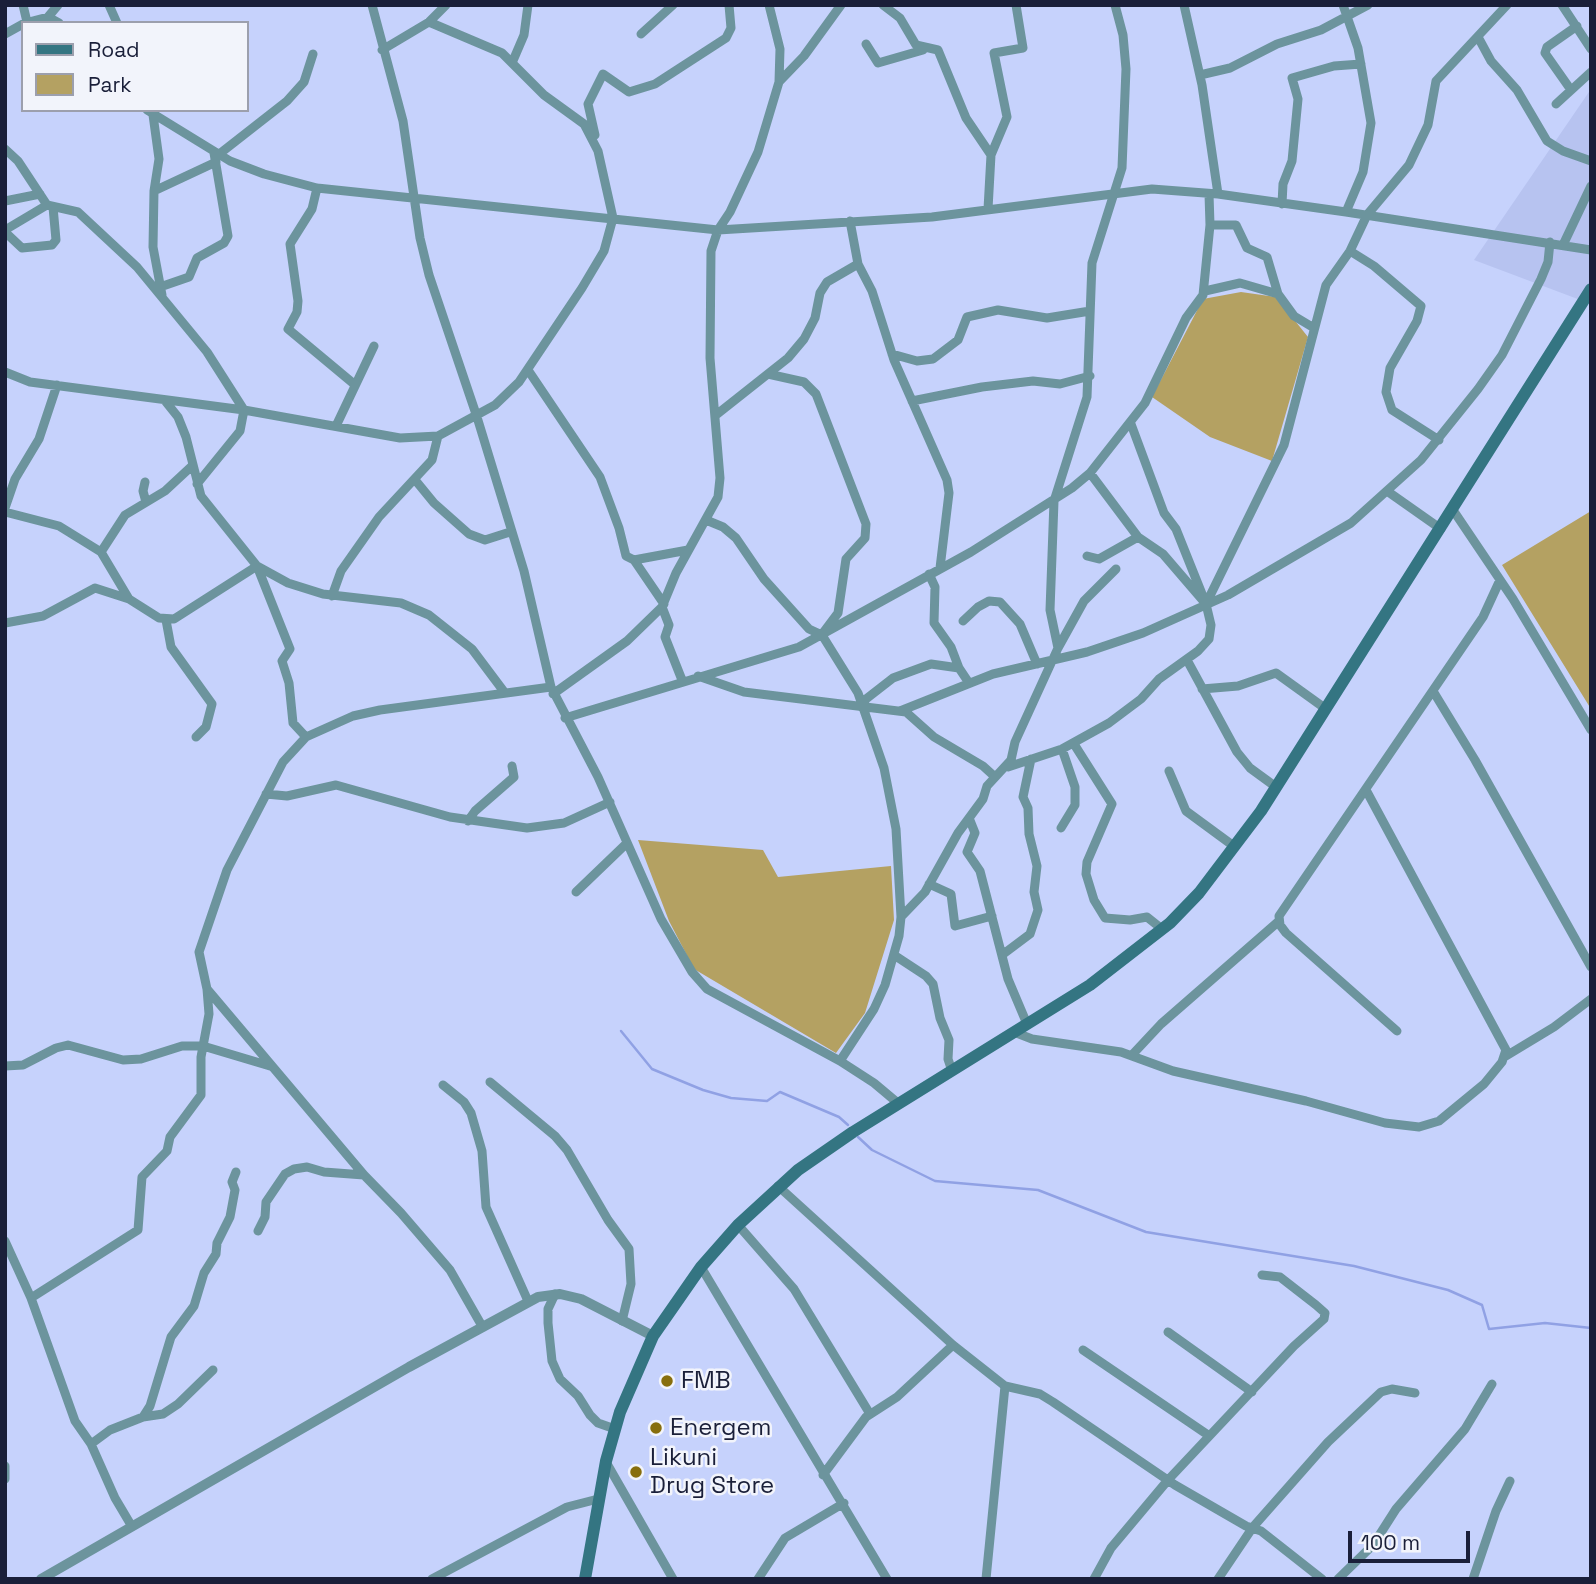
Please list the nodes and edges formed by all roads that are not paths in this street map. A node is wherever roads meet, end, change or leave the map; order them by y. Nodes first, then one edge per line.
1 (58, 5) edge
2 (446, 5) edge
3 (528, 5) edge
4 (673, 5) edge
5 (729, 5) edge
6 (769, 5) edge
7 (841, 5) edge
8 (883, 5) edge
9 (1016, 5) edge
10 (1115, 5) edge
11 (1184, 5) edge
12 (1343, 5) edge
13 (1368, 5) edge
14 (1507, 5) edge
15 (1562, 5) edge
16 (371, 6) edge
17 (48, 17) junction
18 (1347, 18) junction
19 (33, 21) edge
20 (56, 21) edge
21 (429, 22) junction
22 (21, 25) edge
23 (1577, 26) junction
24 (5, 34) edge
25 (640, 34) dead end
26 (1478, 37) junction
27 (866, 44) dead end
28 (1591, 49) edge
29 (382, 50) junction
30 (925, 50) junction
31 (313, 54) dead end
32 (512, 63) junction
33 (1360, 64) junction
34 (1591, 72) edge
35 (1200, 75) junction
36 (779, 82) junction
37 (1571, 90) junction
38 (1556, 104) dead end
39 (150, 113) edge
40 (5, 149) edge
41 (598, 151) junction
42 (991, 155) junction
43 (216, 157) junction
44 (1591, 161) edge
45 (1591, 186) edge
46 (317, 188) junction
47 (154, 191) junction
48 (1112, 193) junction
49 (40, 194) junction
50 (1213, 194) junction
51 (413, 197) junction
52 (5, 201) edge
53 (1282, 204) junction
54 (50, 206) junction
55 (988, 209) junction
56 (1346, 212) junction
57 (1367, 215) junction
58 (613, 218) junction
59 (850, 221) junction
60 (1210, 225) junction
61 (718, 230) junction
62 (5, 231) edge
63 (1550, 242) junction
64 (1563, 245) junction
65 (1591, 250) edge
66 (1350, 251) junction
67 (858, 264) junction
68 (160, 287) junction
69 (1591, 289) edge
70 (1205, 291) junction
71 (1278, 294) junction
72 (164, 303) junction
73 (1090, 311) junction
74 (1314, 328) junction
75 (374, 346) dead end
76 (892, 354) junction
77 (528, 370) junction
78 (5, 374) edge
79 (768, 374) junction
80 (1090, 376) junction
81 (354, 384) junction
82 (57, 385) junction
83 (912, 401) junction
84 (166, 402) junction
85 (244, 410) junction
86 (716, 415) junction
87 (477, 417) junction
88 (1131, 424) junction
89 (336, 426) junction
90 (438, 436) junction
91 (1440, 440) junction
92 (193, 465) junction
93 (1090, 473) junction
94 (416, 481) junction
95 (145, 482) dead end
96 (197, 484) junction
97 (1387, 491) junction
98 (1054, 501) junction
99 (146, 502) junction
100 (5, 510) edge
101 (1453, 510) junction
102 (706, 520) junction
103 (1441, 529) junction
104 (510, 532) junction
105 (1138, 537) junction
106 (688, 550) junction
107 (101, 552) junction
108 (1087, 556) dead end
109 (634, 560) junction
110 (257, 566) junction
111 (940, 568) junction
112 (1116, 569) dead end
113 (929, 574) junction
114 (1500, 580) junction
115 (332, 596) junction
116 (129, 599) junction
117 (1206, 604) junction
118 (663, 605) junction
119 (166, 620) junction
120 (963, 621) dead end
121 (5, 623) edge
122 (822, 635) junction
123 (1058, 648) junction
124 (1053, 660) junction
125 (1187, 660) junction
126 (1037, 664) junction
127 (959, 667) junction
128 (698, 676) junction
129 (682, 680) junction
130 (969, 683) junction
131 (1202, 689) junction
132 (552, 690) junction
133 (1433, 691) junction
134 (505, 693) junction
135 (861, 707) junction
136 (1326, 709) junction
137 (900, 711) junction
138 (565, 718) junction
139 (1591, 730) edge
140 (195, 737) dead end
141 (306, 737) junction
142 (1074, 744) junction
143 (1062, 749) junction
144 (1031, 760) junction
145 (512, 766) dead end
146 (1005, 769) junction
147 (1169, 771) dead end
148 (994, 776) junction
149 (1276, 787) junction
150 (1366, 790) junction
151 (266, 794) junction
152 (610, 802) junction
153 (969, 818) junction
154 (468, 821) junction
155 (1061, 828) dead end
156 (627, 843) junction
157 (1235, 847) junction
158 (929, 884) junction
159 (576, 891) dead end
160 (992, 916) junction
161 (901, 917) junction
162 (1279, 921) junction
163 (1162, 929) junction
164 (894, 954) junction
165 (1002, 955) junction
166 (1591, 967) edge
167 (208, 989) junction
168 (1591, 999) edge
169 (1027, 1024) junction
170 (1397, 1031) dead end
171 (1014, 1032) junction
172 (203, 1046) junction
173 (1132, 1055) junction
174 (1506, 1056) junction
175 (840, 1061) junction
176 (5, 1066) edge
177 (274, 1068) junction
178 (952, 1071) junction
179 (490, 1082) dead end
180 (443, 1085) dead end
181 (899, 1104) junction
182 (236, 1172) dead end
183 (364, 1175) junction
184 (778, 1186) junction
185 (738, 1225) junction
186 (258, 1231) dead end
187 (5, 1241) edge
188 (701, 1267) junction
189 (1262, 1275) dead end
190 (555, 1294) junction
191 (31, 1298) junction
192 (528, 1301) junction
193 (622, 1321) junction
194 (482, 1326) junction
195 (1168, 1332) dead end
196 (653, 1336) junction
197 (953, 1345) junction
198 (1083, 1350) dead end
199 (213, 1370) dead end
200 (1492, 1384) dead end
201 (1005, 1387) junction
202 (1252, 1392) junction
203 (1415, 1393) dead end
204 (870, 1414) junction
205 (143, 1417) junction
206 (615, 1429) junction
207 (1208, 1435) junction
208 (91, 1444) junction
209 (606, 1461) junction
210 (5, 1466) edge
211 (823, 1475) junction
212 (5, 1479) edge
213 (1168, 1480) junction
214 (1510, 1481) dead end
215 (598, 1499) junction
216 (844, 1503) junction
217 (131, 1525) junction
218 (1253, 1527) junction
219 (41, 1579) edge
220 (432, 1579) edge
221 (585, 1579) edge
222 (673, 1579) edge
223 (758, 1579) edge
224 (887, 1579) edge
225 (986, 1579) edge
226 (1094, 1579) edge
227 (1217, 1579) edge
228 (1322, 1579) edge
229 (1338, 1579) edge
230 (1473, 1579) edge

1 - 17 street
2 - 21 street
3 - 32 street
4 - 25 street
5 - 41 street
6 - 36 street
7 - 36 street
8 - 30 street
9 - 42 street
10 - 48 street
11 - 35 street
12 - 18 street
13 - 18 street
14 - 26 street
15 - 23 street
16 - 29 street
17 - 19 street
17 - 20 street
18 - 33 street
18 - 35 street
21 - 29 street
21 - 32 street
22 - 24 street
23 - 28 street
23 - 37 street
26 - 44 street
26 - 57 street
27 - 30 street
29 - 51 street
30 - 42 street
31 - 43 street
32 - 41 street
33 - 53 street
33 - 56 street
34 - 37 street
35 - 50 street
36 - 61 street
37 - 38 street
39 - 43 street
39 - 47 street
40 - 49 street
41 - 58 street
42 - 55 street
43 - 46 street
43 - 47 street
43 - 68 street
45 - 64 street
46 - 51 street
46 - 81 street
47 - 68 street
48 - 50 street
48 - 55 street
48 - 73 street
49 - 52 street
49 - 54 street
50 - 53 street
50 - 60 street
51 - 58 street
51 - 87 street
53 - 56 street
54 - 62 street
54 - 62 street
54 - 72 street
55 - 59 street
56 - 57 street
57 - 63 street
57 - 66 street
58 - 61 street
58 - 77 street
59 - 61 street
59 - 67 street
60 - 70 street
60 - 71 street
61 - 86 street
63 - 64 street
63 - 91 street
64 - 65 street
66 - 74 street
66 - 91 street
67 - 76 street
67 - 79 street
68 - 72 street
69 - 101 main road
70 - 71 street
70 - 88 street
71 - 74 street
72 - 85 street
73 - 76 street
73 - 80 street
74 - 117 street
75 - 81 street
76 - 83 street
77 - 87 street
77 - 109 street
78 - 82 street
79 - 86 street
79 - 122 street
80 - 83 street
80 - 98 street
81 - 89 street
82 - 84 street
82 - 100 street
83 - 111 street
84 - 85 street
84 - 92 street
85 - 89 street
85 - 96 street
86 - 102 street
87 - 90 street
87 - 104 street
88 - 93 street
88 - 117 street
89 - 90 street
90 - 94 street
91 - 97 street
92 - 96 street
92 - 99 street
93 - 98 street
93 - 105 street
94 - 104 street
94 - 115 street
95 - 99 street
96 - 110 street
97 - 103 street
97 - 117 street
98 - 111 street
98 - 123 street
99 - 107 street
100 - 107 street
101 - 103 main road
101 - 114 street
102 - 106 street
102 - 122 street
103 - 136 main road
104 - 132 street
105 - 108 street
105 - 117 street
106 - 109 street
106 - 118 street
107 - 116 street
109 - 118 street
110 - 115 street
110 - 119 street
110 - 141 street
111 - 113 street
112 - 123 street
113 - 122 street
113 - 127 street
114 - 133 street
114 - 139 street
115 - 134 street
116 - 119 street
116 - 121 street
117 - 124 street
117 - 125 street
118 - 129 street
118 - 132 street
119 - 140 street
120 - 126 street
122 - 128 street
122 - 135 street
123 - 124 street
124 - 126 street
124 - 146 street
125 - 131 street
125 - 142 street
126 - 130 street
127 - 130 street
127 - 135 street
128 - 129 street
128 - 135 street
129 - 138 street
130 - 137 street
131 - 136 street
131 - 149 street
132 - 134 street
132 - 138 street
133 - 150 street
133 - 166 street
134 - 141 street
135 - 137 street
135 - 161 street
136 - 149 main road
137 - 148 street
138 - 152 street
141 - 151 street
142 - 143 street
142 - 163 street
143 - 144 street
143 - 155 street
144 - 146 street
144 - 165 street
145 - 154 street
146 - 148 street
147 - 157 street
148 - 153 street
149 - 157 main road
150 - 162 street
150 - 174 street
151 - 154 street
151 - 167 street
152 - 154 street
152 - 156 street
153 - 158 street
153 - 160 street
156 - 159 street
156 - 175 street
157 - 163 main road
158 - 160 street
158 - 161 street
160 - 165 street
161 - 164 street
162 - 170 street
162 - 173 street
163 - 169 main road
164 - 175 street
164 - 178 street
165 - 169 street
167 - 172 street
167 - 177 street
168 - 174 street
169 - 171 main road
171 - 173 street
171 - 178 main road
172 - 176 street
172 - 177 street
172 - 191 street
173 - 174 street
175 - 181 street
177 - 183 street
178 - 181 main road
179 - 193 street
180 - 192 street
181 - 184 main road
182 - 205 street
183 - 186 street
183 - 194 street
184 - 185 main road
184 - 197 street
185 - 188 main road
185 - 204 street
187 - 191 street
188 - 196 main road
188 - 211 street
189 - 202 street
190 - 192 street
190 - 193 street
190 - 206 street
191 - 208 street
192 - 194 street
193 - 196 street
194 - 217 street
195 - 202 street
196 - 206 main road
197 - 201 street
197 - 204 street
198 - 207 street
199 - 205 street
200 - 229 street
201 - 213 street
201 - 225 street
202 - 207 street
203 - 218 street
204 - 211 street
205 - 208 street
206 - 209 main road
207 - 213 street
208 - 217 street
209 - 215 main road
209 - 222 street
210 - 212 street
211 - 216 street
213 - 218 street
213 - 226 street
214 - 230 street
215 - 220 street
215 - 221 main road
216 - 223 street
216 - 224 street
217 - 219 street
218 - 227 street
218 - 228 street

